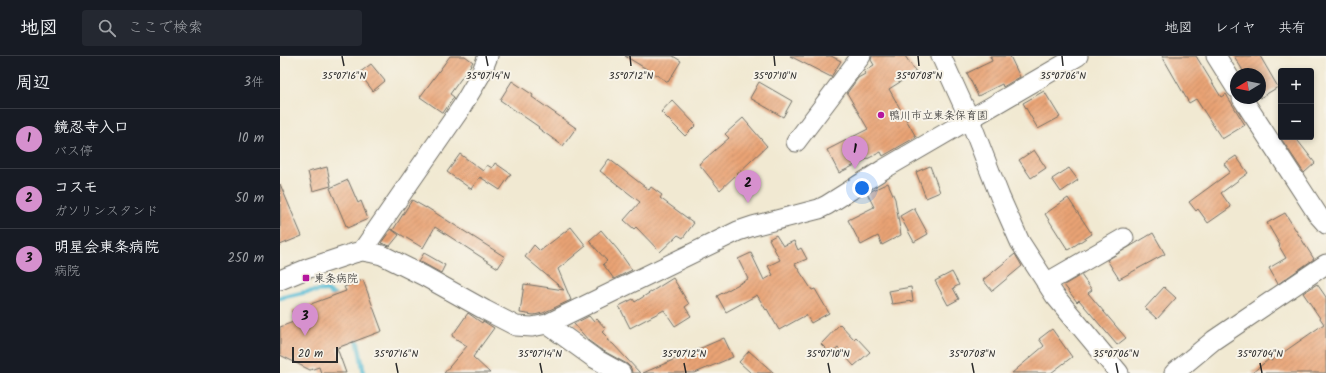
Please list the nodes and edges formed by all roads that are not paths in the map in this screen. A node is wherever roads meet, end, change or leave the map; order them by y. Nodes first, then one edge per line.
1 (488, 56) edge
2 (861, 56) edge
3 (942, 56) edge
4 (1078, 56) edge
5 (1216, 56) edge
6 (1230, 78) edge
7 (1246, 104) edge
8 (970, 120) junction
9 (796, 142) dead end
10 (1323, 216) edge
11 (1124, 238) dead end
12 (362, 251) junction
13 (1326, 264) edge
14 (280, 280) edge
15 (1046, 283) junction
16 (547, 324) junction
17 (621, 373) edge
18 (1119, 373) edge
19 (1174, 373) edge

1 - 12 street
2 - 9 street
3 - 8 street
4 - 8 street
5 - 6 street
7 - 10 street
8 - 15 street
8 - 16 street
11 - 15 street
12 - 14 street
12 - 16 street
13 - 19 street
15 - 18 street
16 - 17 street

